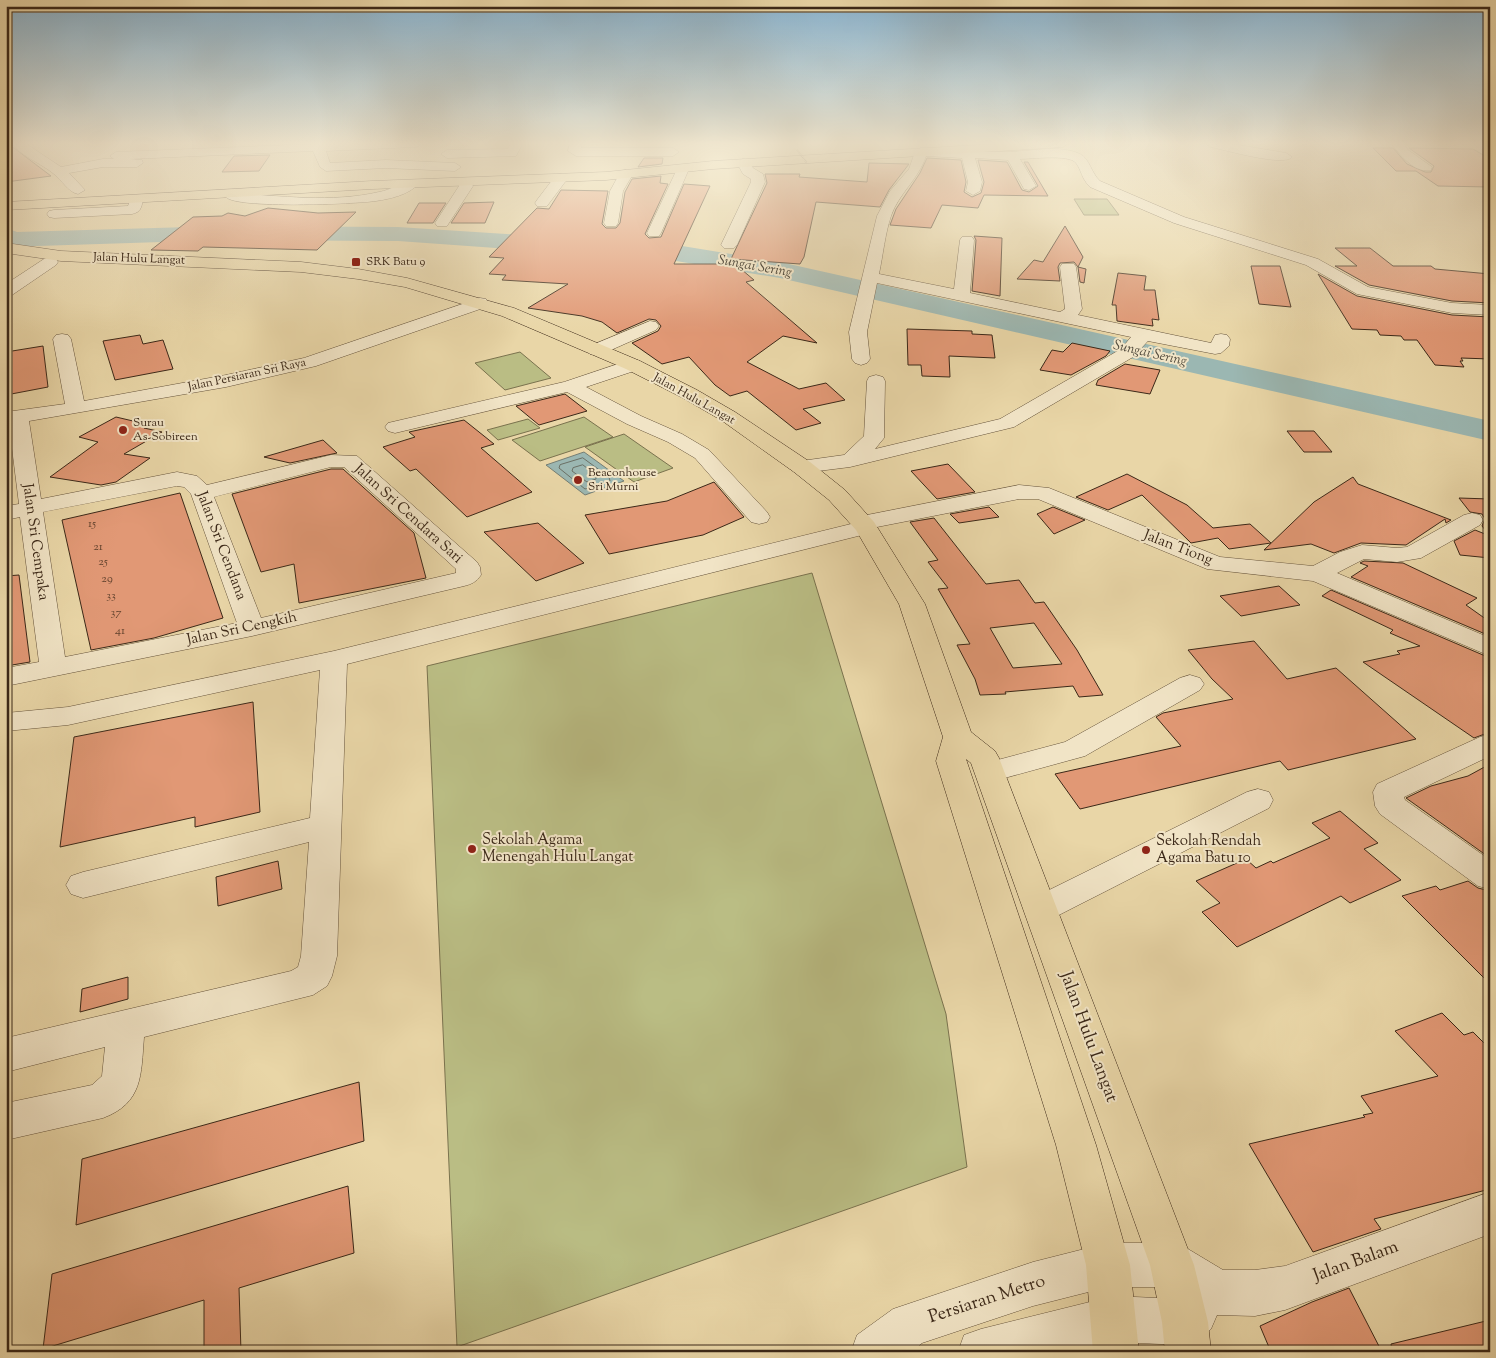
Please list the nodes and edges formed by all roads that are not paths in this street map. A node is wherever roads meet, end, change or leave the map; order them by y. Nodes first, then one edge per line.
1 (47, 206) edge
2 (54, 206) edge
3 (135, 206) edge
4 (261, 206) edge
5 (318, 206) edge
6 (453, 206) edge
7 (613, 206) edge
8 (662, 206) edge
9 (747, 206) edge
10 (889, 206) edge
11 (1147, 206) edge
12 (57, 209) junction
13 (611, 222) dead end
14 (442, 223) dead end
15 (654, 233) dead end
16 (967, 240) dead end
17 (729, 245) dead end
18 (6, 248) edge
19 (6, 258) edge
20 (50, 262) junction
21 (272, 266) junction
22 (1068, 267) dead end
23 (870, 279) junction
24 (6, 292) edge
25 (961, 296) junction
26 (480, 303) junction
27 (1490, 310) edge
28 (1062, 318) junction
29 (650, 326) dead end
30 (62, 339) dead end
31 (1222, 339) dead end
32 (1136, 343) junction
33 (596, 350) junction
34 (861, 359) dead end
35 (633, 365) junction
36 (652, 375) junction
37 (876, 381) dead end
38 (570, 386) junction
39 (590, 397) junction
40 (76, 408) junction
41 (12, 418) edge
42 (395, 427) dead end
43 (850, 461) junction
44 (802, 467) junction
45 (202, 493) junction
46 (31, 508) junction
47 (6, 513) edge
48 (759, 517) dead end
49 (1472, 520) dead end
50 (864, 525) junction
51 (468, 568) joint
52 (1317, 574) junction
53 (252, 628) junction
54 (1490, 648) edge
55 (334, 659) junction
56 (53, 668) junction
57 (6, 677) edge
58 (1190, 684) dead end
59 (6, 722) edge
60 (958, 737) junction
61 (1490, 744) edge
62 (990, 772) junction
63 (1258, 800) dead end
64 (326, 826) junction
65 (1490, 877) edge
66 (83, 885) dead end
67 (1041, 909) junction
68 (127, 1025) junction
69 (6, 1055) edge
70 (6, 1122) edge
71 (1490, 1213) edge
72 (1108, 1265) junction
73 (1172, 1265) junction
74 (1218, 1293) junction
75 (1115, 1335) edge
76 (1186, 1337) edge
77 (874, 1352) edge
78 (981, 1352) edge

1 - 12 main road
2 - 12 main road
3 - 12 street
4 - 5 street
6 - 14 street
7 - 13 street
8 - 15 street
9 - 17 street
10 - 23 street
11 - 27 street
16 - 25 street
18 - 21 main road, Jalan Hulu Langat
19 - 20 main road, Jalan Hulu Langat
20 - 21 main road, Jalan Hulu Langat
20 - 24 street
21 - 26 main road, Jalan Hulu Langat
22 - 28 street
23 - 25 street
23 - 34 street
25 - 28 street
26 - 33 main road, Jalan Hulu Langat
26 - 40 street, Jalan Persiaran Sri Raya
28 - 32 street
29 - 33 street
30 - 40 street
31 - 32 street
32 - 43 street
33 - 35 main road, Jalan Hulu Langat
35 - 36 main road, Jalan Hulu Langat
35 - 38 street
36 - 39 street
36 - 44 main road, Jalan Hulu Langat
37 - 43 street
38 - 39 street
38 - 42 street
39 - 48 street
40 - 41 street, Jalan Persiaran Sri Raya
41 - 46 street, Jalan Sri Cempaka
43 - 44 street
44 - 50 main road, Jalan Hulu Langat
45 - 46 street, Jalan Sri Cendana
45 - 51 street, Jalan Sri Cendara Sari
45 - 53 street, Jalan Sri Cendana
46 - 47 street, Jalan Sri Cendana
46 - 56 street, Jalan Sri Cempaka
49 - 52 street
50 - 52 street, Jalan Tiong
50 - 55 street, Jalan Tiong
50 - 60 main road, Jalan Hulu Langat
51 - 53 street, Jalan Sri Cengkih
52 - 54 street, Jalan Tiong
53 - 56 street, Jalan Sri Cengkih
55 - 59 street, Jalan Tiong
55 - 64 street
56 - 57 street, Jalan Sri Cengkih
58 - 62 street
60 - 62 main road, Jalan Hulu Langat
60 - 72 main road
61 - 65 street
62 - 67 main road, Jalan Hulu Langat
63 - 67 street
64 - 66 street
64 - 68 street
67 - 73 main road, Jalan Hulu Langat
68 - 69 street
68 - 70 street
71 - 74 street, Jalan Balam
72 - 73 street, Persiaran Metro
72 - 75 main road
72 - 77 street, Persiaran Metro
73 - 74 street
73 - 76 main road, Jalan Hulu Langat
74 - 76 street
75 - 76 street
75 - 78 street

